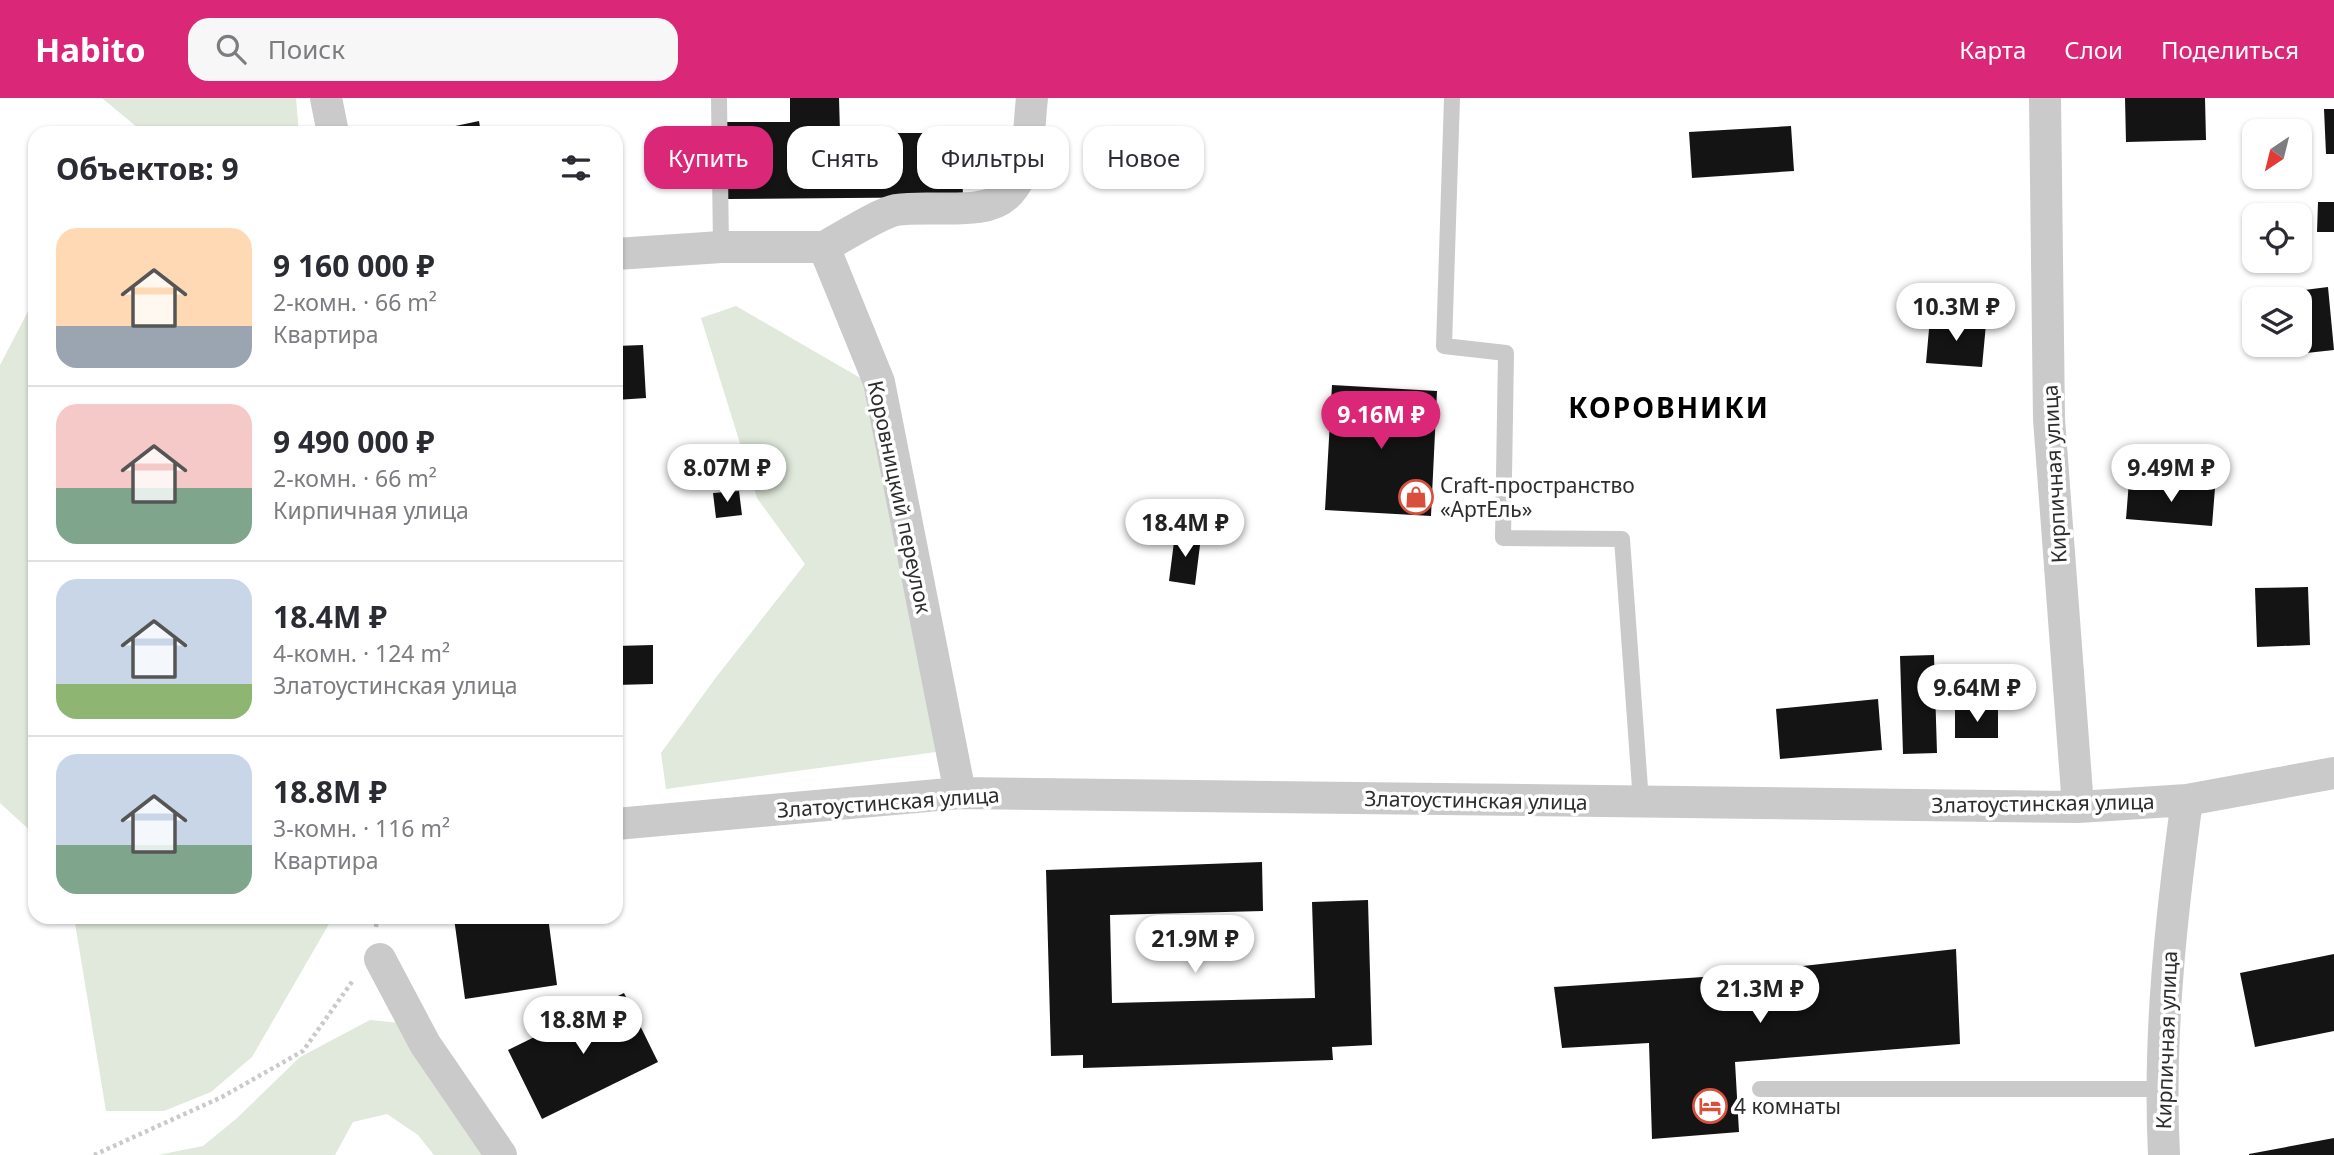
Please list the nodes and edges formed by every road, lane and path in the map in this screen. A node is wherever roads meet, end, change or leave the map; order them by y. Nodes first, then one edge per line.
1 (326, 98) edge
2 (719, 98) edge
3 (1032, 98) edge
4 (1452, 98) edge
5 (2045, 98) edge
6 (332, 126) edge
7 (722, 247) junction
8 (824, 247) junction
9 (623, 254) edge
10 (2334, 774) edge
11 (960, 793) junction
12 (2187, 800) junction
13 (1641, 802) junction
14 (2078, 807) junction
15 (623, 823) edge
16 (377, 924) edge
17 (380, 959) junction
18 (2161, 1088) junction
19 (1760, 1089) dead end
20 (94, 1155) edge
21 (501, 1155) edge
22 (2164, 1155) edge

1 - 6 street
2 - 7 lane
3 - 8 street
4 - 13 lane
5 - 14 street, Кирпичная улица
7 - 8 street
7 - 9 street
8 - 11 street, Коровницкий переулок
10 - 12 street, Златоустинская улица
11 - 13 street, Златоустинская улица
11 - 15 street, Златоустинская улица
12 - 14 street, Златоустинская улица
12 - 18 street, Кирпичная улица
13 - 14 street, Златоустинская улица
16 - 17 path
17 - 20 path
17 - 21 street
18 - 19 lane
18 - 22 street, Кирпичная улица

